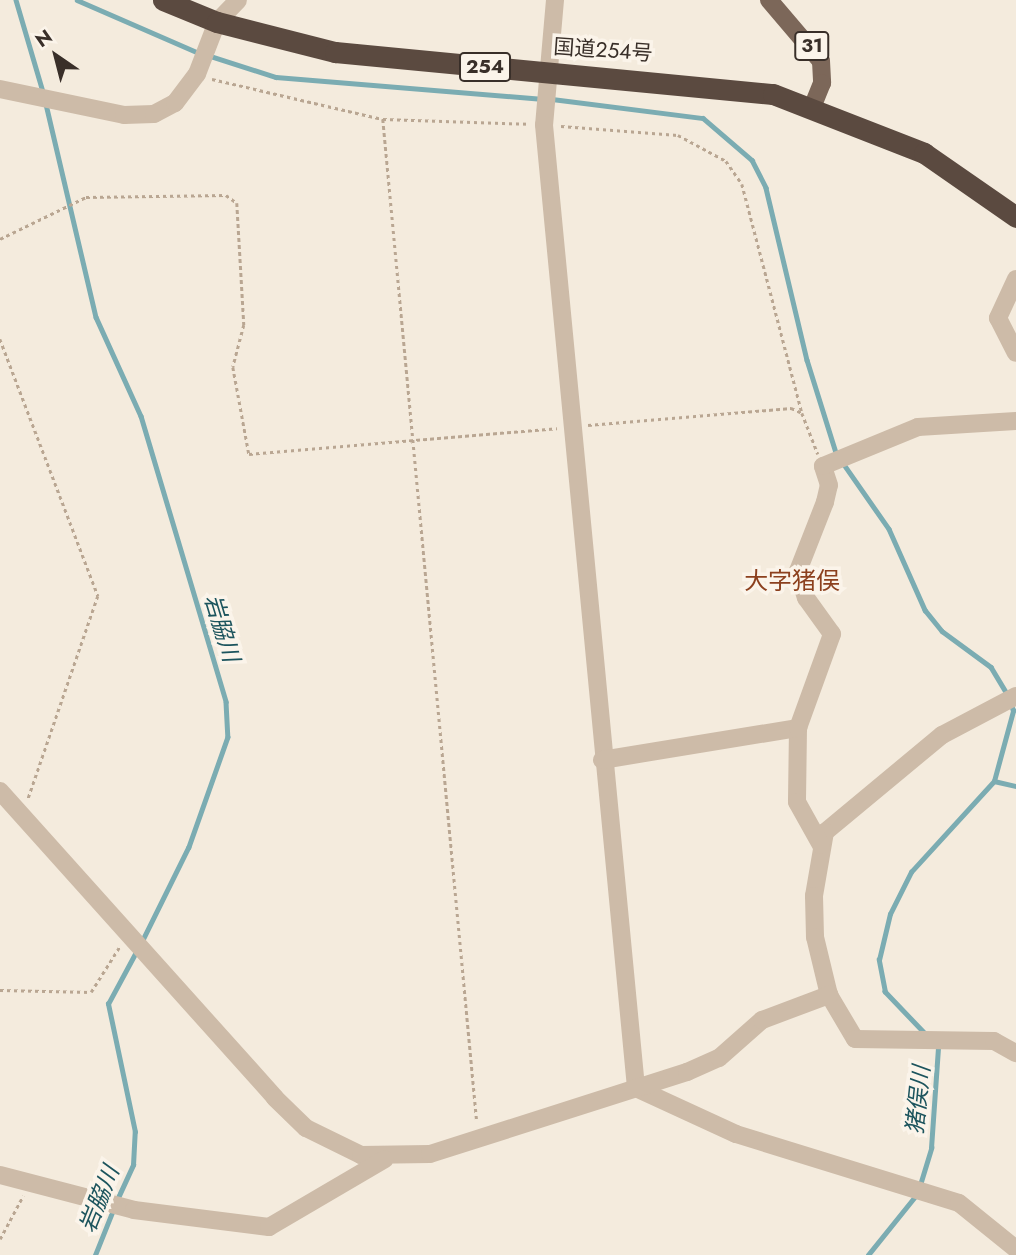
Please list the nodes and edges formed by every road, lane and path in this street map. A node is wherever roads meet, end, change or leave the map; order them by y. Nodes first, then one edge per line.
1 (163, 0) edge
2 (238, 0) edge
3 (555, 0) edge
4 (769, 0) edge
5 (217, 22) junction
6 (548, 71) junction
7 (0, 89) edge
8 (813, 105) junction
9 (383, 119) dead end
10 (1016, 217) edge
11 (0, 239) edge
12 (1016, 279) edge
13 (0, 340) edge
14 (1016, 353) edge
15 (1016, 421) edge
16 (570, 426) junction
17 (414, 442) junction
18 (823, 466) junction
19 (1016, 696) edge
20 (798, 727) junction
21 (602, 760) junction
22 (0, 791) edge
23 (22, 817) junction
24 (821, 845) junction
25 (125, 934) junction
26 (0, 990) edge
27 (829, 995) junction
28 (1016, 1053) edge
29 (636, 1088) junction
30 (478, 1137) junction
31 (385, 1159) junction
32 (0, 1175) edge
33 (27, 1186) junction
34 (0, 1239) edge
35 (1016, 1249) edge

1 - 5 highway, 国道254号 / 254
2 - 5 street
3 - 6 street
4 - 8 main road, 31
5 - 6 highway, 国道254号 / 254
5 - 7 street
6 - 8 highway, 国道254号 / 254
6 - 16 street
8 - 10 highway, 国道254号 / 254
9 - 17 path
11 - 17 path
12 - 14 street
13 - 23 path
15 - 18 street
16 - 17 path
16 - 18 path
16 - 21 street
17 - 30 path
18 - 20 street
19 - 24 street
20 - 21 street
20 - 24 street
21 - 29 street
22 - 23 street
23 - 25 street
24 - 27 street
25 - 26 path
25 - 31 street
27 - 28 street
27 - 29 street
29 - 30 street
29 - 35 street
30 - 31 street
31 - 33 street
32 - 33 street
33 - 34 path

